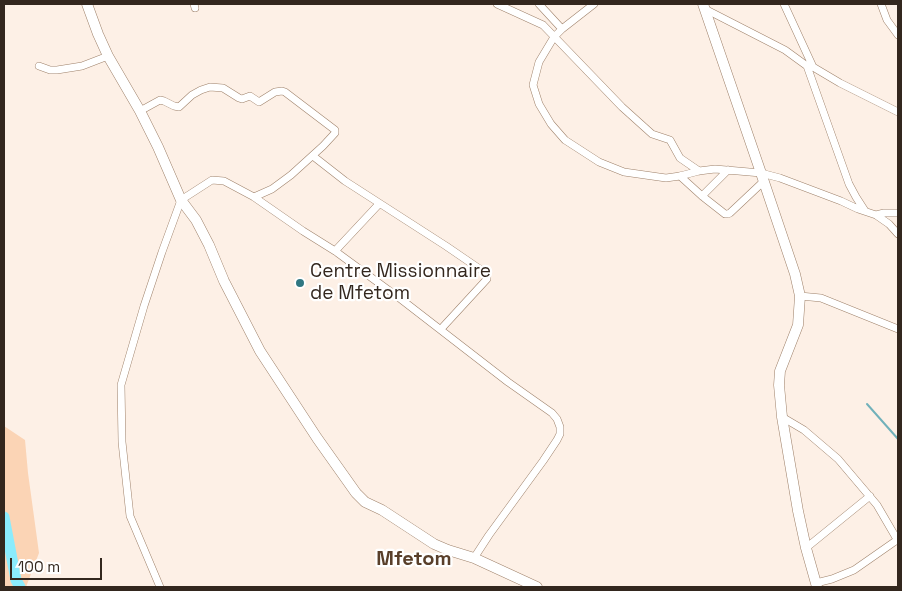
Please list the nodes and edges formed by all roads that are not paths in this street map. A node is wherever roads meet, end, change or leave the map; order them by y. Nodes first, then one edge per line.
1 (87, 4) edge
2 (497, 4) edge
3 (539, 4) edge
4 (594, 4) edge
5 (784, 4) edge
6 (879, 4) edge
7 (704, 6) edge
8 (562, 29) junction
9 (898, 35) edge
10 (554, 37) junction
11 (108, 56) junction
12 (39, 66) dead end
13 (810, 66) junction
14 (140, 111) junction
15 (898, 112) edge
16 (313, 156) junction
17 (688, 163) junction
18 (699, 170) junction
19 (728, 170) junction
20 (684, 175) junction
21 (763, 177) junction
22 (702, 196) junction
23 (254, 197) junction
24 (182, 200) junction
25 (379, 204) junction
26 (866, 211) junction
27 (898, 213) edge
28 (876, 215) junction
29 (898, 234) edge
30 (335, 251) junction
31 (800, 296) junction
32 (898, 328) edge
33 (442, 330) junction
34 (782, 417) junction
35 (870, 496) junction
36 (898, 540) edge
37 (806, 548) junction
38 (474, 558) junction
39 (817, 585) edge
40 (160, 587) edge
41 (537, 587) edge

1 - 11 street
2 - 10 street
3 - 8 street
4 - 8 street
5 - 13 street
6 - 9 street
7 - 13 street
7 - 21 street
8 - 10 street
10 - 17 street
10 - 20 street
11 - 12 street
11 - 14 street
13 - 15 street
13 - 26 street
14 - 16 street
14 - 24 street
16 - 23 street
16 - 25 street
17 - 18 street
17 - 20 street
18 - 19 street
18 - 20 street
19 - 21 street
19 - 22 street
20 - 22 street
21 - 22 street
21 - 26 street
21 - 31 street
23 - 24 street
23 - 30 street
24 - 38 street
24 - 40 street
25 - 30 street
25 - 33 street
26 - 28 street
27 - 28 street
28 - 29 street
30 - 33 street
31 - 32 street
31 - 34 street
33 - 38 street
34 - 35 street
34 - 37 street
35 - 36 street
35 - 37 street
36 - 39 street
37 - 39 street
38 - 41 street

